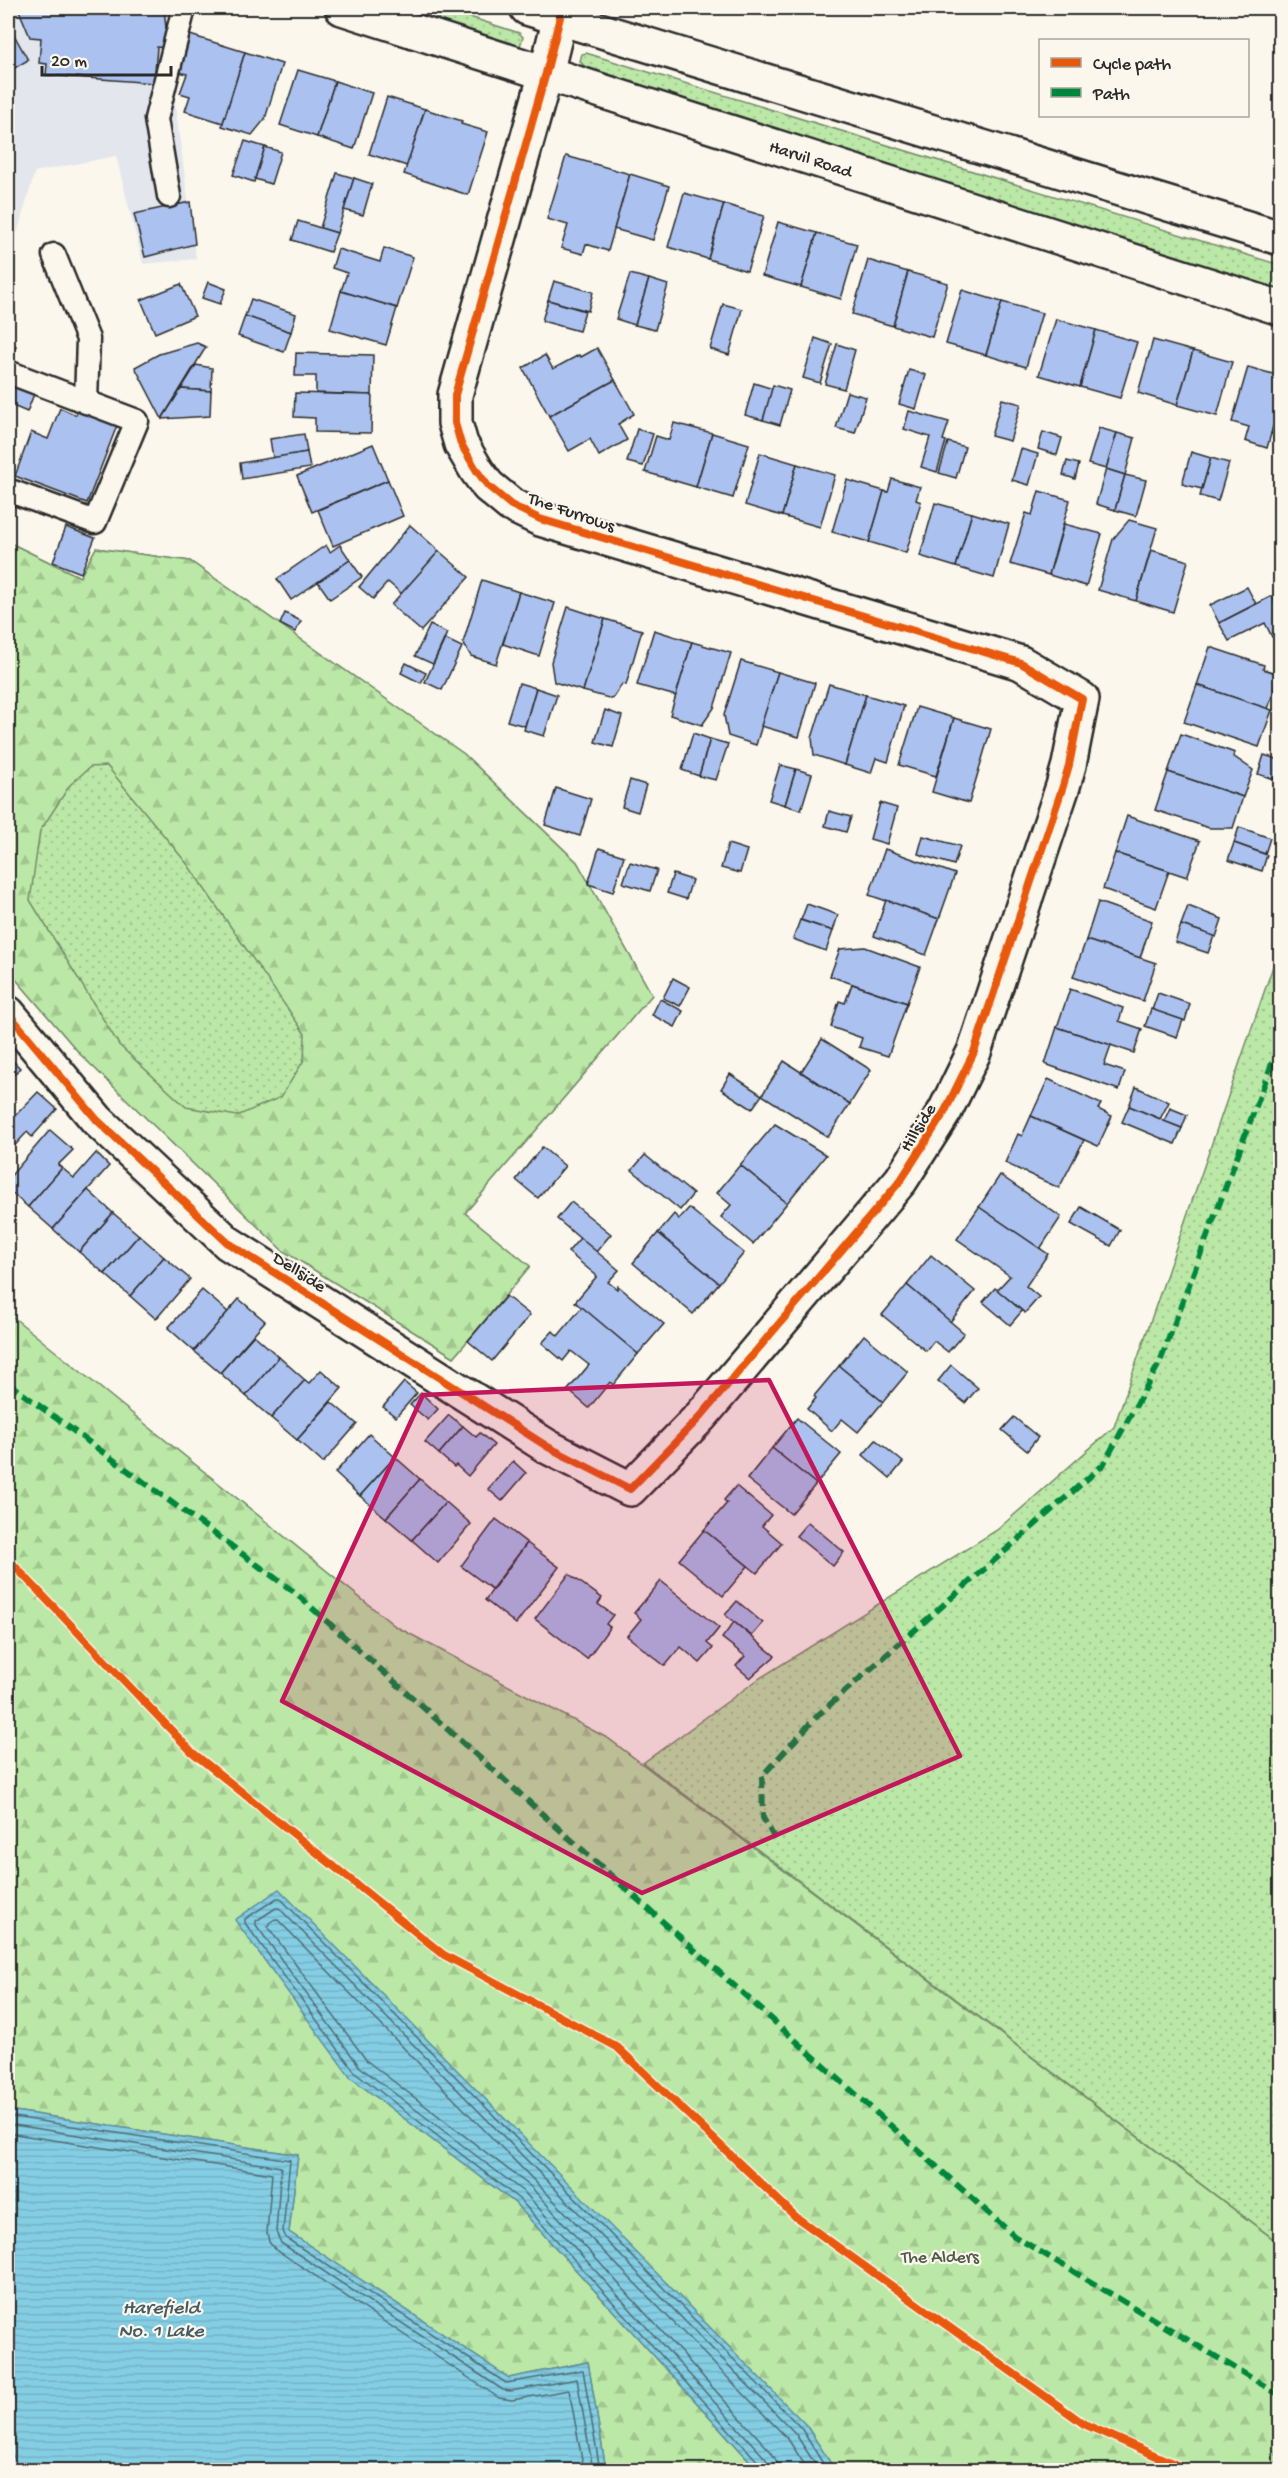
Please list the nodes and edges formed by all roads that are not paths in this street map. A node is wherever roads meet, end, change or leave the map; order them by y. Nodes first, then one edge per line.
1 (184, 8) edge
2 (342, 8) edge
3 (526, 8) edge
4 (560, 18) junction
5 (546, 73) junction
6 (169, 196) dead end
7 (1281, 238) edge
8 (54, 255) dead end
9 (1281, 308) edge
10 (8, 372) edge
11 (86, 402) junction
12 (13, 492) dead end
13 (1082, 699) joint
14 (8, 1013) edge
15 (630, 1489) joint

1 - 6 lane
2 - 5 street, Harvil Road
3 - 4 street
4 - 5 street, The Furrows
4 - 7 street
5 - 9 street, Harvil Road
5 - 13 street, The Furrows
8 - 11 lane
10 - 11 lane
11 - 12 lane
13 - 15 street, Hillside
14 - 15 street, Dellside

